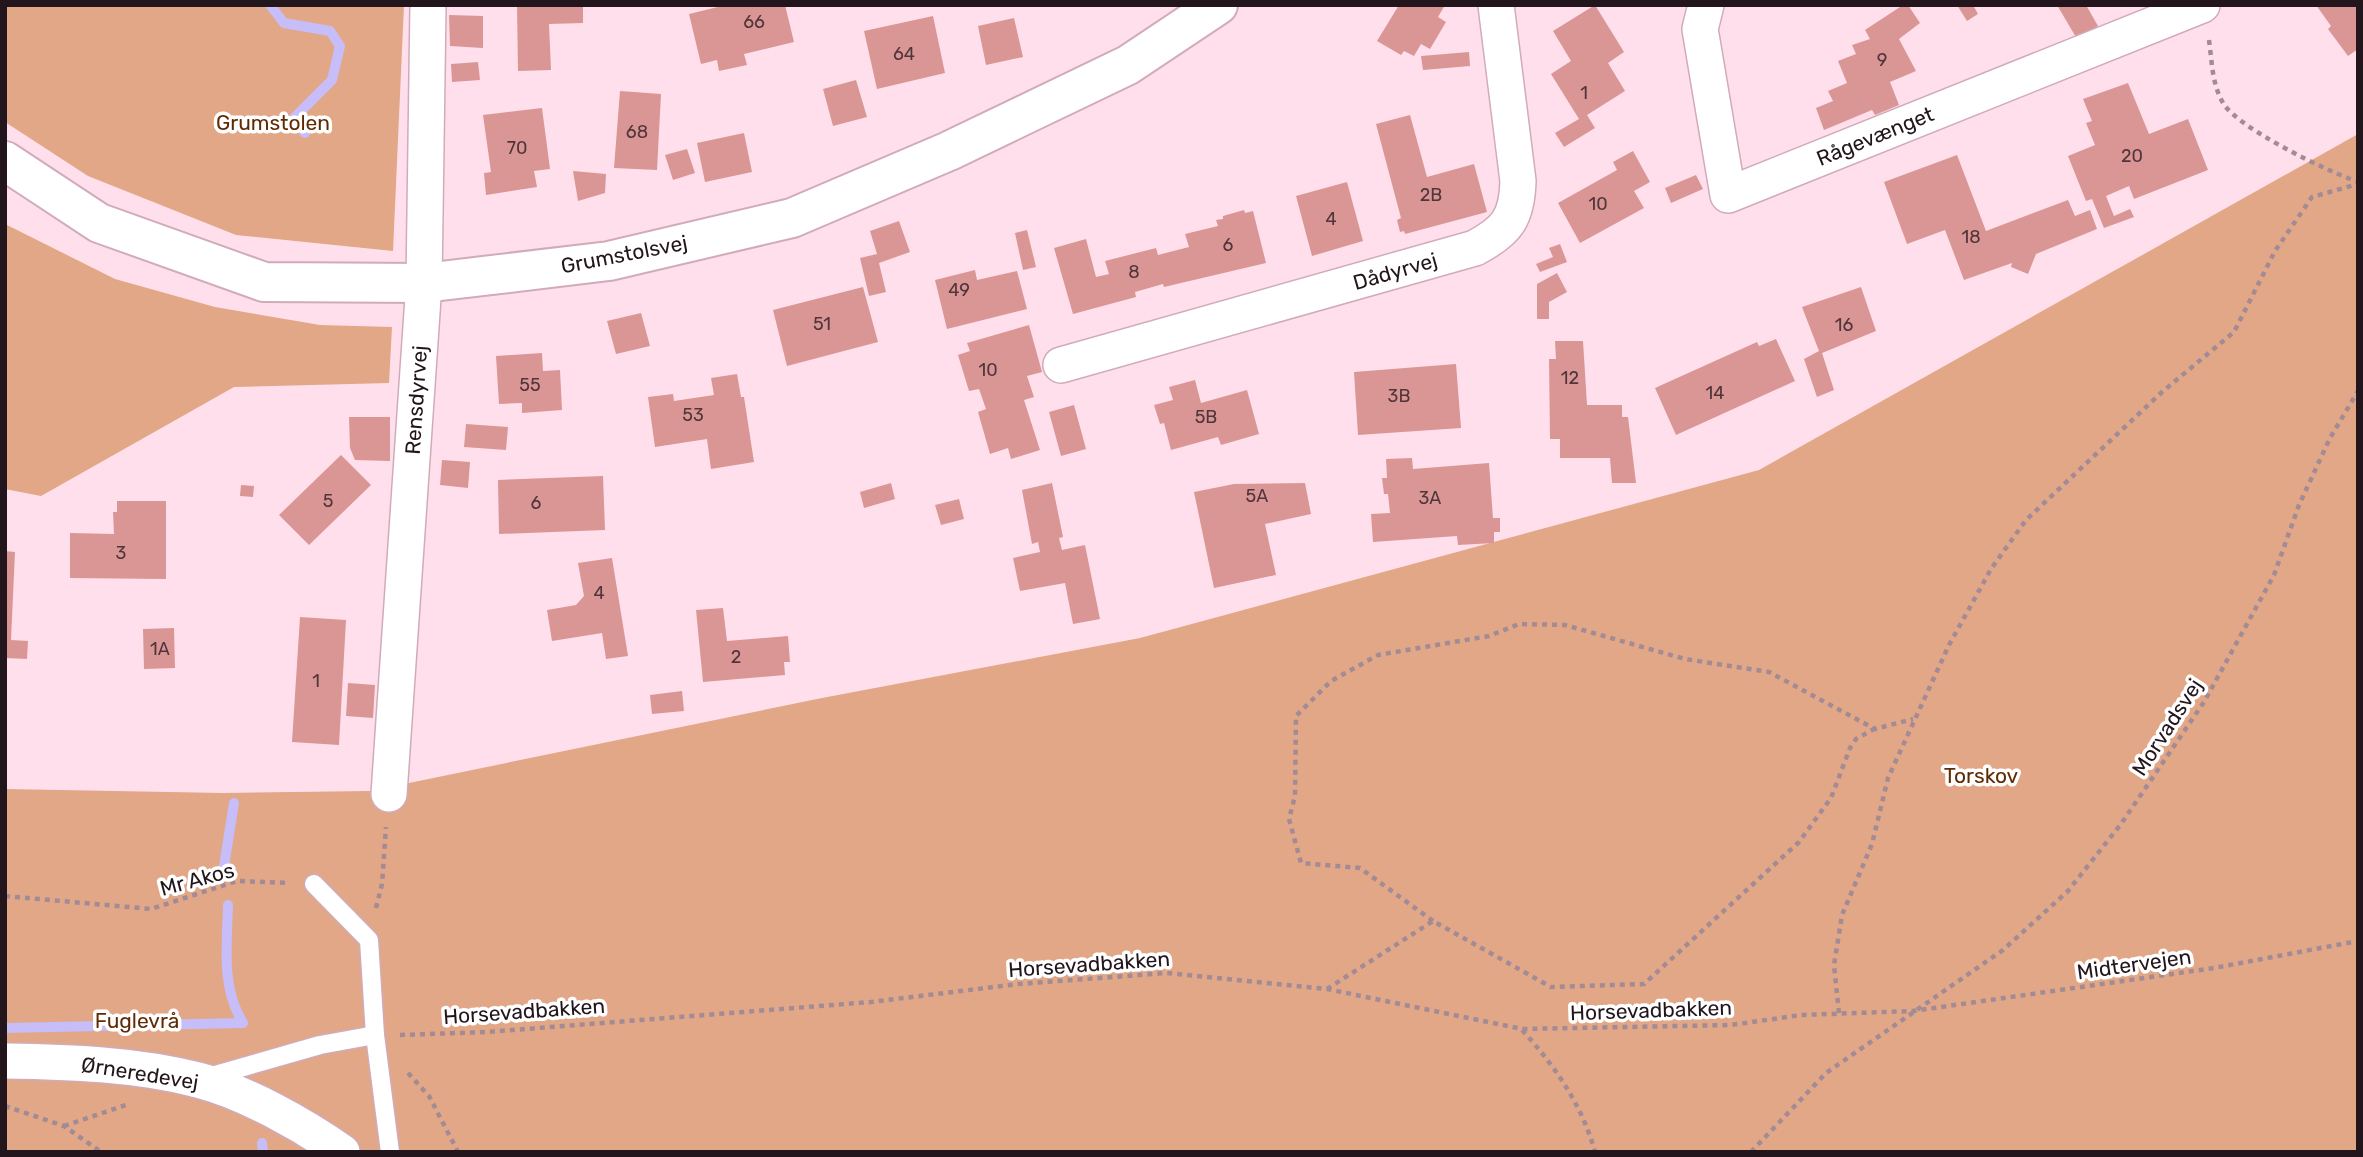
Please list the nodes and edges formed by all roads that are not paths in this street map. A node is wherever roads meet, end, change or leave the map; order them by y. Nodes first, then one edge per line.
1 (428, 5) edge
2 (1218, 5) edge
3 (1496, 5) edge
4 (1706, 5) edge
5 (2205, 18) edge
6 (5, 161) edge
7 (424, 283) junction
8 (1061, 365) dead end
9 (389, 794) road end
10 (314, 884) road end
11 (375, 1035) junction
12 (5, 1061) edge
13 (199, 1080) junction
14 (342, 1152) edge
15 (390, 1152) edge

1 - 7 street, Rensdyrvej
2 - 7 street, Grumstolsvej
3 - 8 street, Dådyrvej
4 - 5 street, Rågevænget
6 - 7 street, Grumstolsvej
7 - 9 street, Rensdyrvej
10 - 11 lane
11 - 13 lane
11 - 15 lane
12 - 13 street, Ørneredevej
13 - 14 street, Ørneredevej

